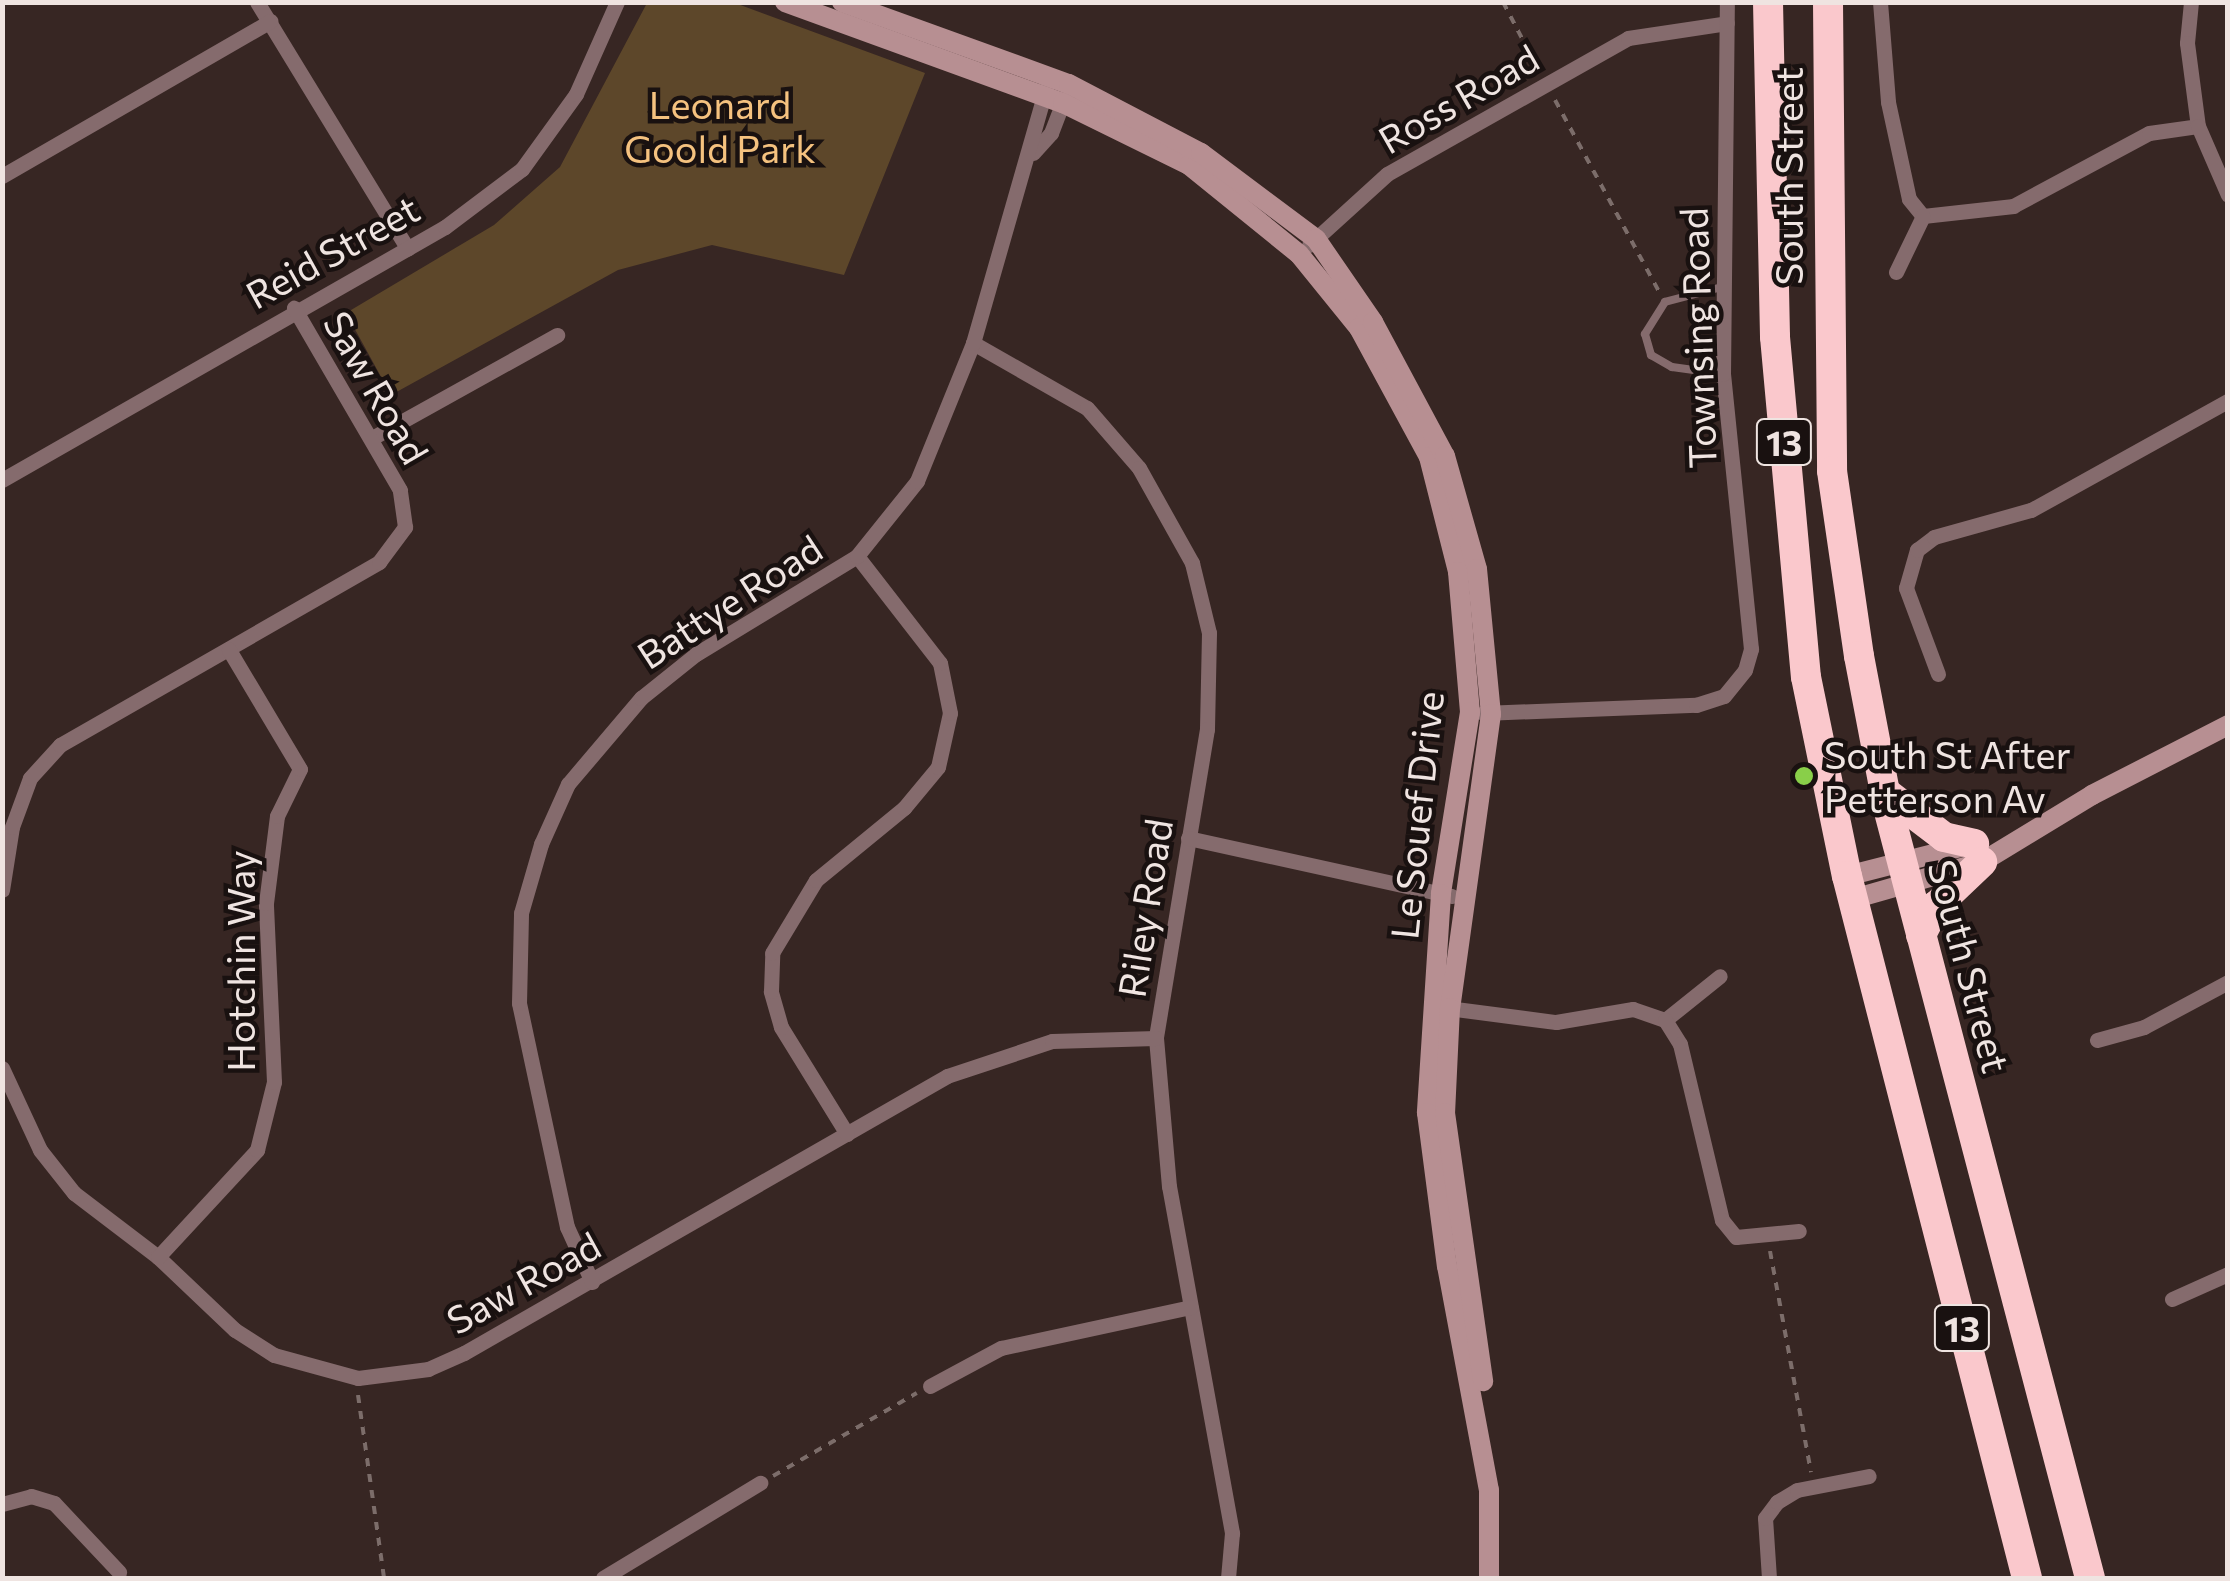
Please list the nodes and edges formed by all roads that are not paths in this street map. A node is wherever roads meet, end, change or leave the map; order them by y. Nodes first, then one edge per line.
1 (257, 2) edge
2 (617, 2) edge
3 (842, 2) edge
4 (1727, 2) edge
5 (1768, 2) edge
6 (1828, 2) edge
7 (1880, 2) edge
8 (2191, 2) edge
9 (794, 4) edge
10 (271, 21) junction
11 (1727, 23) junction
12 (1056, 90) junction
13 (2198, 126) junction
14 (2, 176) edge
15 (2228, 195) edge
16 (1923, 216) junction
17 (1316, 239) junction
18 (408, 248) junction
19 (1298, 254) junction
20 (1896, 272) dead end
21 (1722, 287) junction
22 (294, 308) junction
23 (557, 334) dead end
24 (974, 343) junction
25 (1723, 374) junction
26 (2228, 401) edge
27 (372, 438) junction
28 (2, 480) edge
29 (857, 556) junction
30 (229, 650) junction
31 (1938, 674) dead end
32 (1470, 712) junction
33 (1491, 714) junction
34 (2228, 726) edge
35 (1884, 792) junction
36 (1188, 838) junction
37 (1978, 853) junction
38 (1905, 874) junction
39 (1850, 888) junction
40 (2, 890) edge
41 (1441, 894) junction
42 (1466, 898) junction
43 (1921, 934) junction
44 (1720, 976) dead end
45 (2228, 982) edge
46 (1440, 1007) junction
47 (1665, 1020) junction
48 (1156, 1038) junction
49 (2098, 1040) dead end
50 (2, 1068) edge
51 (847, 1134) junction
52 (1799, 1231) dead end
53 (158, 1256) junction
54 (2228, 1274) edge
55 (592, 1282) junction
56 (2172, 1299) dead end
57 (1191, 1307) junction
58 (930, 1386) road end
59 (1869, 1476) dead end
60 (760, 1483) road end
61 (2, 1504) edge
62 (119, 1572) dead end
63 (604, 1578) edge
64 (1228, 1578) edge
65 (1489, 1578) edge
66 (1502, 1578) edge
67 (1769, 1578) edge
68 (2027, 1578) edge
69 (2090, 1578) edge

1 - 10 street
2 - 18 street, Reid Street
3 - 12 street, Le Souef Drive
4 - 11 street, Townsing Road
5 - 39 highway, South Street / 13
6 - 35 highway, South Street / 13
7 - 16 street
8 - 13 street
9 - 12 street, Le Souef Drive
10 - 14 street
10 - 18 street
11 - 17 street, Ross Road
11 - 21 street, Townsing Road
12 - 17 street, Le Souef Drive
12 - 19 street, Le Souef Drive
12 - 24 street, Battye Road
13 - 15 street
13 - 16 street
16 - 20 street
17 - 19 street, Ross Road
17 - 33 street, Le Souef Drive
18 - 22 street, Reid Street
19 - 32 street, Le Souef Drive
21 - 25 street, Townsing Road
21 - 25 lane
22 - 27 street, Saw Road
22 - 28 street, Reid Street
23 - 27 street
24 - 29 street, Battye Road
24 - 36 street, Riley Road
25 - 33 street, Townsing Road
26 - 31 street
27 - 30 street, Saw Road
29 - 51 street
29 - 55 street, Battye Road
30 - 40 street, Saw Road
30 - 53 street, Hotchin Way
32 - 33 street
32 - 41 street, Le Souef Drive
33 - 42 street, Le Souef Drive
34 - 37 street
35 - 37 highway
35 - 38 highway, South Street / 13
36 - 41 street
36 - 48 street, Riley Road
37 - 38 street
37 - 43 highway
38 - 39 street
38 - 43 highway, South Street / 13
39 - 68 highway, South Street / 13
41 - 42 street
41 - 46 street, Le Souef Drive
42 - 46 street, Le Souef Drive
43 - 69 highway, South Street / 13
44 - 47 street
45 - 49 street
46 - 47 street
46 - 65 street, Le Souef Drive
46 - 66 street, Le Souef Drive
47 - 52 street
48 - 51 street, Saw Road
48 - 57 street, Riley Road
50 - 53 street, Saw Road
51 - 55 street, Saw Road
53 - 55 street, Saw Road
54 - 56 street
57 - 58 street
57 - 64 street, Riley Road
59 - 67 street
60 - 63 street
61 - 62 street

